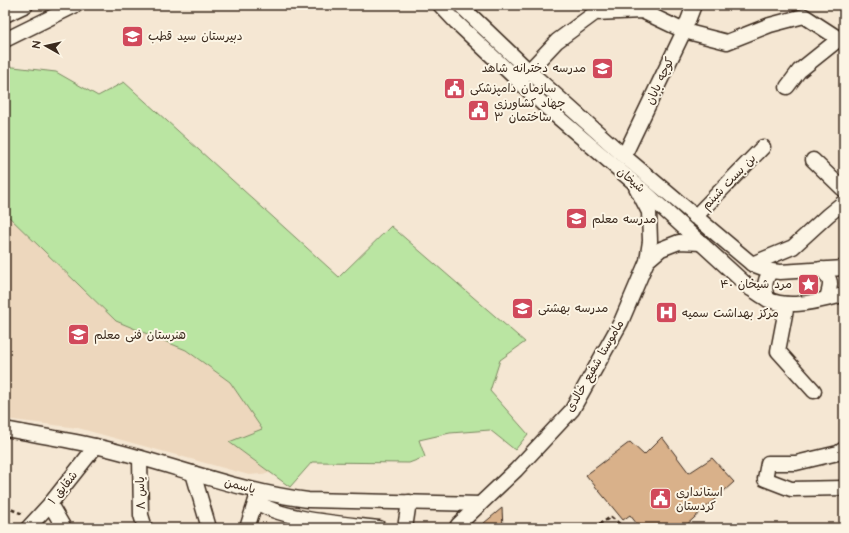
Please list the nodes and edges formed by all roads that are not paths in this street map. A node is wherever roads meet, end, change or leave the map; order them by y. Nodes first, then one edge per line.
1 (26, 5) edge
2 (76, 5) edge
3 (440, 5) edge
4 (694, 5) edge
5 (799, 5) edge
6 (463, 6) edge
7 (5, 15) edge
8 (792, 19) junction
9 (684, 32) junction
10 (5, 40) edge
11 (842, 41) edge
12 (529, 71) junction
13 (519, 81) junction
14 (787, 87) dead end
15 (763, 147) dead end
16 (624, 156) junction
17 (813, 160) dead end
18 (633, 182) junction
19 (844, 190) edge
20 (844, 202) edge
21 (695, 217) junction
22 (702, 243) junction
23 (647, 261) junction
24 (752, 264) junction
25 (844, 268) edge
26 (821, 269) junction
27 (771, 271) junction
28 (844, 294) edge
29 (827, 298) junction
30 (768, 300) junction
31 (787, 304) junction
32 (814, 391) dead end
33 (5, 429) edge
34 (96, 446) junction
35 (844, 449) edge
36 (140, 458) junction
37 (193, 473) junction
38 (844, 488) edge
39 (257, 496) junction
40 (409, 502) junction
41 (50, 504) junction
42 (480, 504) junction
43 (32, 524) edge
44 (64, 528) edge
45 (146, 528) edge
46 (209, 528) edge
47 (248, 528) edge
48 (379, 528) edge
49 (405, 528) edge
50 (458, 528) edge

1 - 7 street
2 - 10 street
3 - 13 street, شیخان
4 - 9 street, کوچه بابان
5 - 8 street
6 - 12 street, شیخان
8 - 9 street
8 - 11 street
9 - 12 street
9 - 16 street, کوچه بابان
11 - 14 street
12 - 13 street
12 - 16 street, شیخان
13 - 18 street, شیخان
15 - 21 street, بن بست شبنم
16 - 21 street, شیخان
17 - 19 street
18 - 22 street, شیخان
18 - 23 street
20 - 24 street
21 - 24 street, شیخان
22 - 23 street
22 - 30 street, شیخان
23 - 42 street, ماموستا شفیع خالدی
24 - 27 street, شیخان
25 - 26 street, شیخان
26 - 27 street, شیخان
26 - 29 street
27 - 30 street
28 - 29 street, شیخان
29 - 31 street, شیخان
30 - 31 street, شیخان
31 - 32 street
33 - 34 street, یاسمن
34 - 36 street, یاسمن
34 - 41 street, شقایق ۱
35 - 38 street
36 - 37 street, یاسمن
36 - 45 street, یاس ۸
37 - 39 street, یاسمن
37 - 46 street
39 - 40 street, یاسمن
39 - 47 street
39 - 48 street
40 - 42 street, یاسمن
40 - 49 street
41 - 43 street, شقایق ۱
41 - 44 street
42 - 50 street, ماموستا شفیع خالدی

